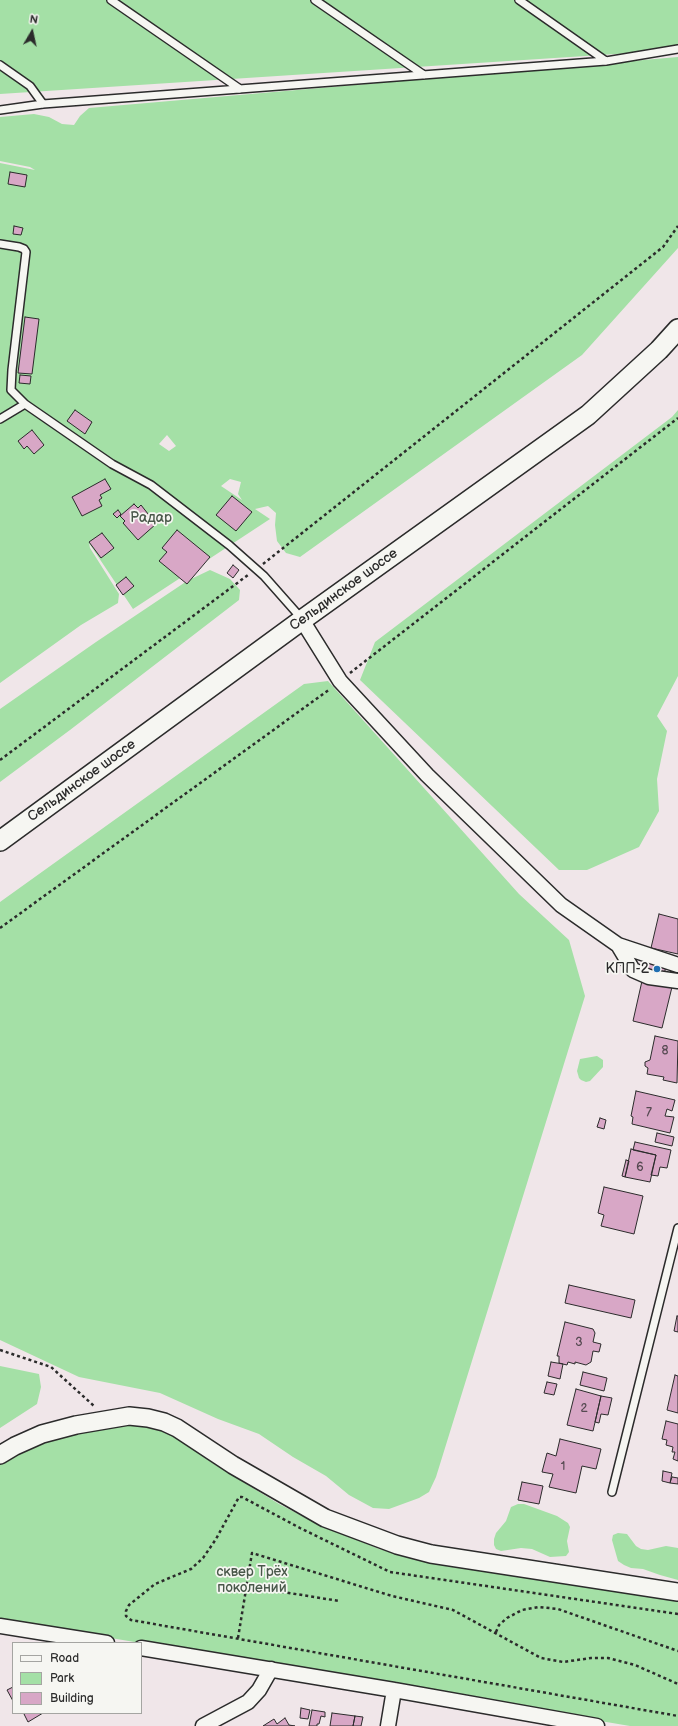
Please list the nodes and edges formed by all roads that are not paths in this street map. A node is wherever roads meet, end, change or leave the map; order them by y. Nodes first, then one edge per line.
1 (111, 0) edge
2 (315, 0) edge
3 (519, 0) edge
4 (678, 49) edge
5 (606, 60) junction
6 (0, 65) edge
7 (424, 75) junction
8 (240, 89) junction
9 (44, 104) junction
10 (0, 110) edge
11 (0, 244) edge
12 (678, 329) edge
13 (25, 404) junction
14 (0, 419) edge
15 (302, 620) junction
16 (0, 841) edge
17 (618, 945) junction
18 (678, 965) edge
19 (678, 981) edge
20 (678, 1228) edge
21 (0, 1456) edge
22 (612, 1492) dead end
23 (678, 1592) edge
24 (0, 1626) edge
25 (101, 1642) edge
26 (142, 1648) edge
27 (271, 1669) junction
28 (394, 1690) junction
29 (558, 1723) edge
30 (203, 1726) edge
31 (388, 1726) edge
32 (597, 1726) edge

1 - 8 lane
2 - 7 lane
3 - 5 lane
4 - 5 lane
5 - 7 lane
6 - 9 lane
7 - 8 lane
8 - 9 lane
9 - 10 lane
11 - 13 lane
12 - 15 main road, Сельдинское шоссе
13 - 14 lane
13 - 15 lane
15 - 16 main road, Сельдинское шоссе
15 - 17 street
17 - 18 street
17 - 19 street
20 - 22 lane
21 - 23 street
24 - 25 street
26 - 27 street
27 - 28 street
27 - 30 street
28 - 29 street
28 - 31 street
29 - 32 street

